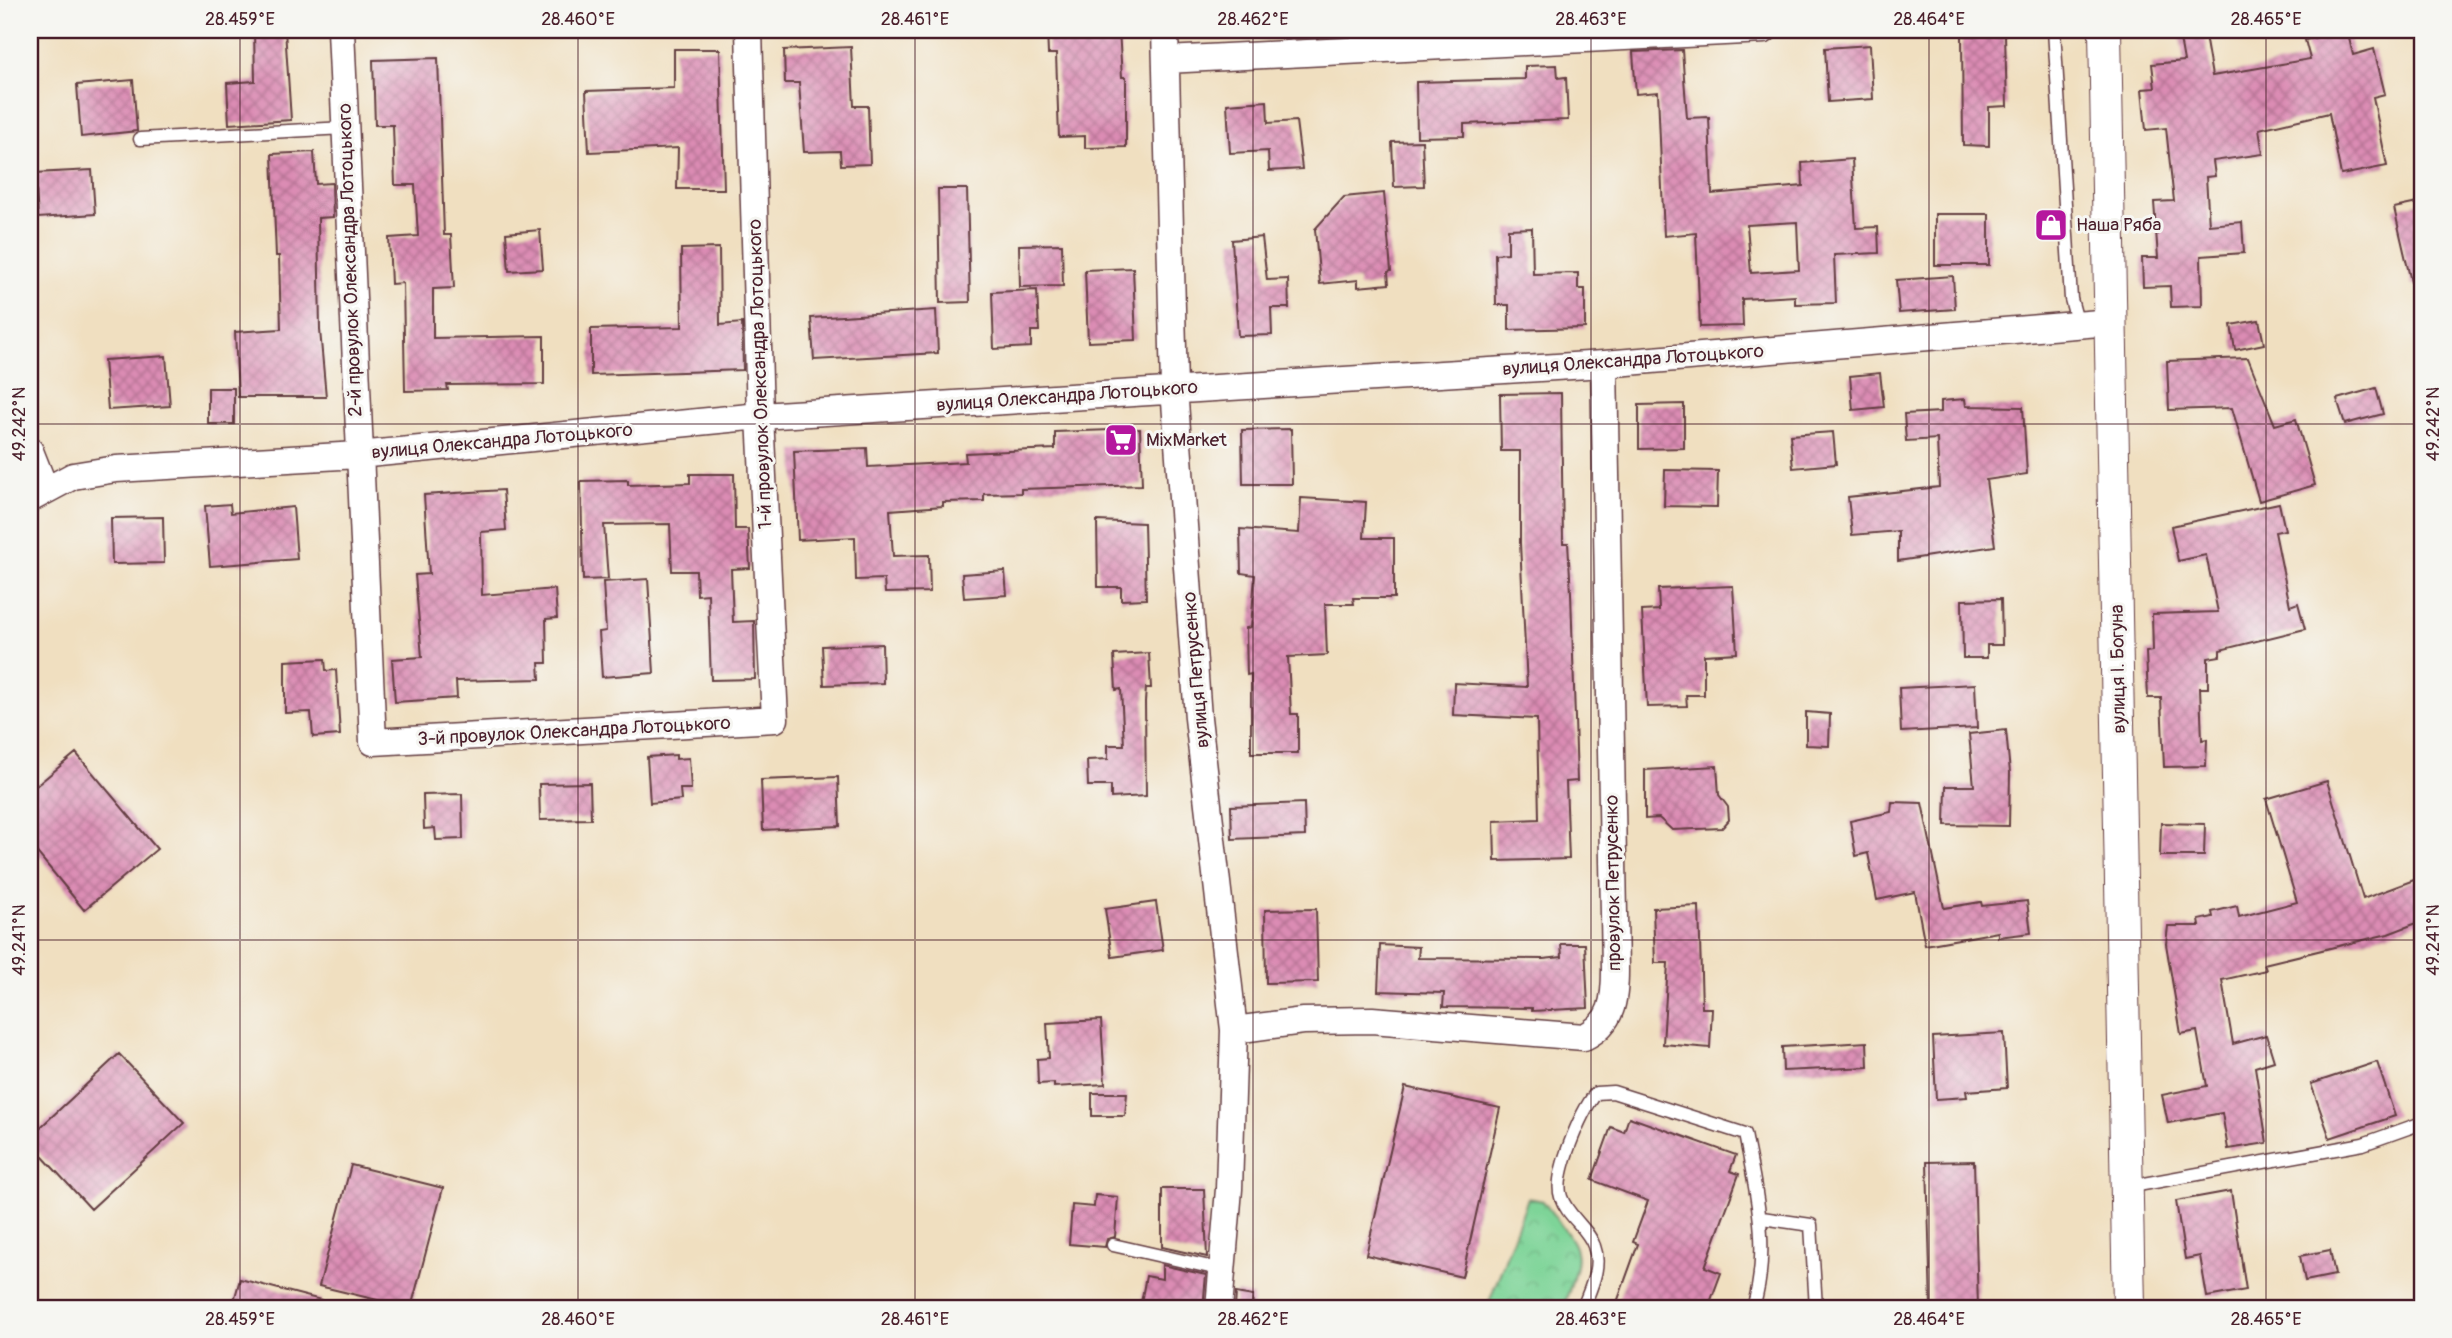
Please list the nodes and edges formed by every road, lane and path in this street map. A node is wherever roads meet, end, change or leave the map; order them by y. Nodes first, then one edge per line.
1 (341, 30) edge
2 (749, 30) edge
3 (1165, 30) edge
4 (1765, 30) edge
5 (2054, 30) edge
6 (2105, 30) edge
7 (1166, 60) junction
8 (345, 128) junction
9 (140, 139) dead end
10 (2111, 322) junction
11 (2078, 325) junction
12 (1604, 363) junction
13 (1174, 388) junction
14 (760, 416) junction
15 (30, 451) edge
16 (358, 455) junction
17 (37, 494) edge
18 (775, 719) joint
19 (373, 742) joint
20 (1234, 1030) junction
21 (2422, 1123) edge
22 (2127, 1187) junction
23 (1762, 1218) junction
24 (1113, 1245) dead end
25 (1223, 1270) junction
26 (1219, 1308) edge
27 (1583, 1308) edge
28 (1753, 1308) edge
29 (1815, 1308) edge
30 (2130, 1308) edge

1 - 8 street, 2-й провулок Олександра Лотоцького
2 - 14 street, 1-й провулок Олександра Лотоцького
3 - 7 street, вулиця Петрусенко
4 - 7 street
5 - 11 lane
6 - 10 street, вулиця І. Богуна
7 - 13 street, вулиця Петрусенко
8 - 9 lane
8 - 16 street, 2-й провулок Олександра Лотоцького
10 - 11 street, вулиця Олександра Лотоцького
10 - 22 street, вулиця І. Богуна
11 - 12 street, вулиця Олександра Лотоцького
12 - 13 street, вулиця Олександра Лотоцького
12 - 20 street, провулок Петрусенко
13 - 14 street, вулиця Олександра Лотоцького
13 - 20 street, вулиця Петрусенко
14 - 16 street, вулиця Олександра Лотоцького
14 - 18 street, 1-й провулок Олександра Лотоцького
15 - 17 street
16 - 17 street, вулиця Олександра Лотоцького
16 - 19 street, 2-й провулок Олександра Лотоцького
18 - 19 street, 3-й провулок Олександра Лотоцького
20 - 25 street, вулиця Петрусенко
21 - 22 lane
22 - 30 street, вулиця І. Богуна
23 - 27 lane
23 - 28 lane
23 - 29 lane
24 - 25 lane
25 - 26 street, вулиця Петрусенко

